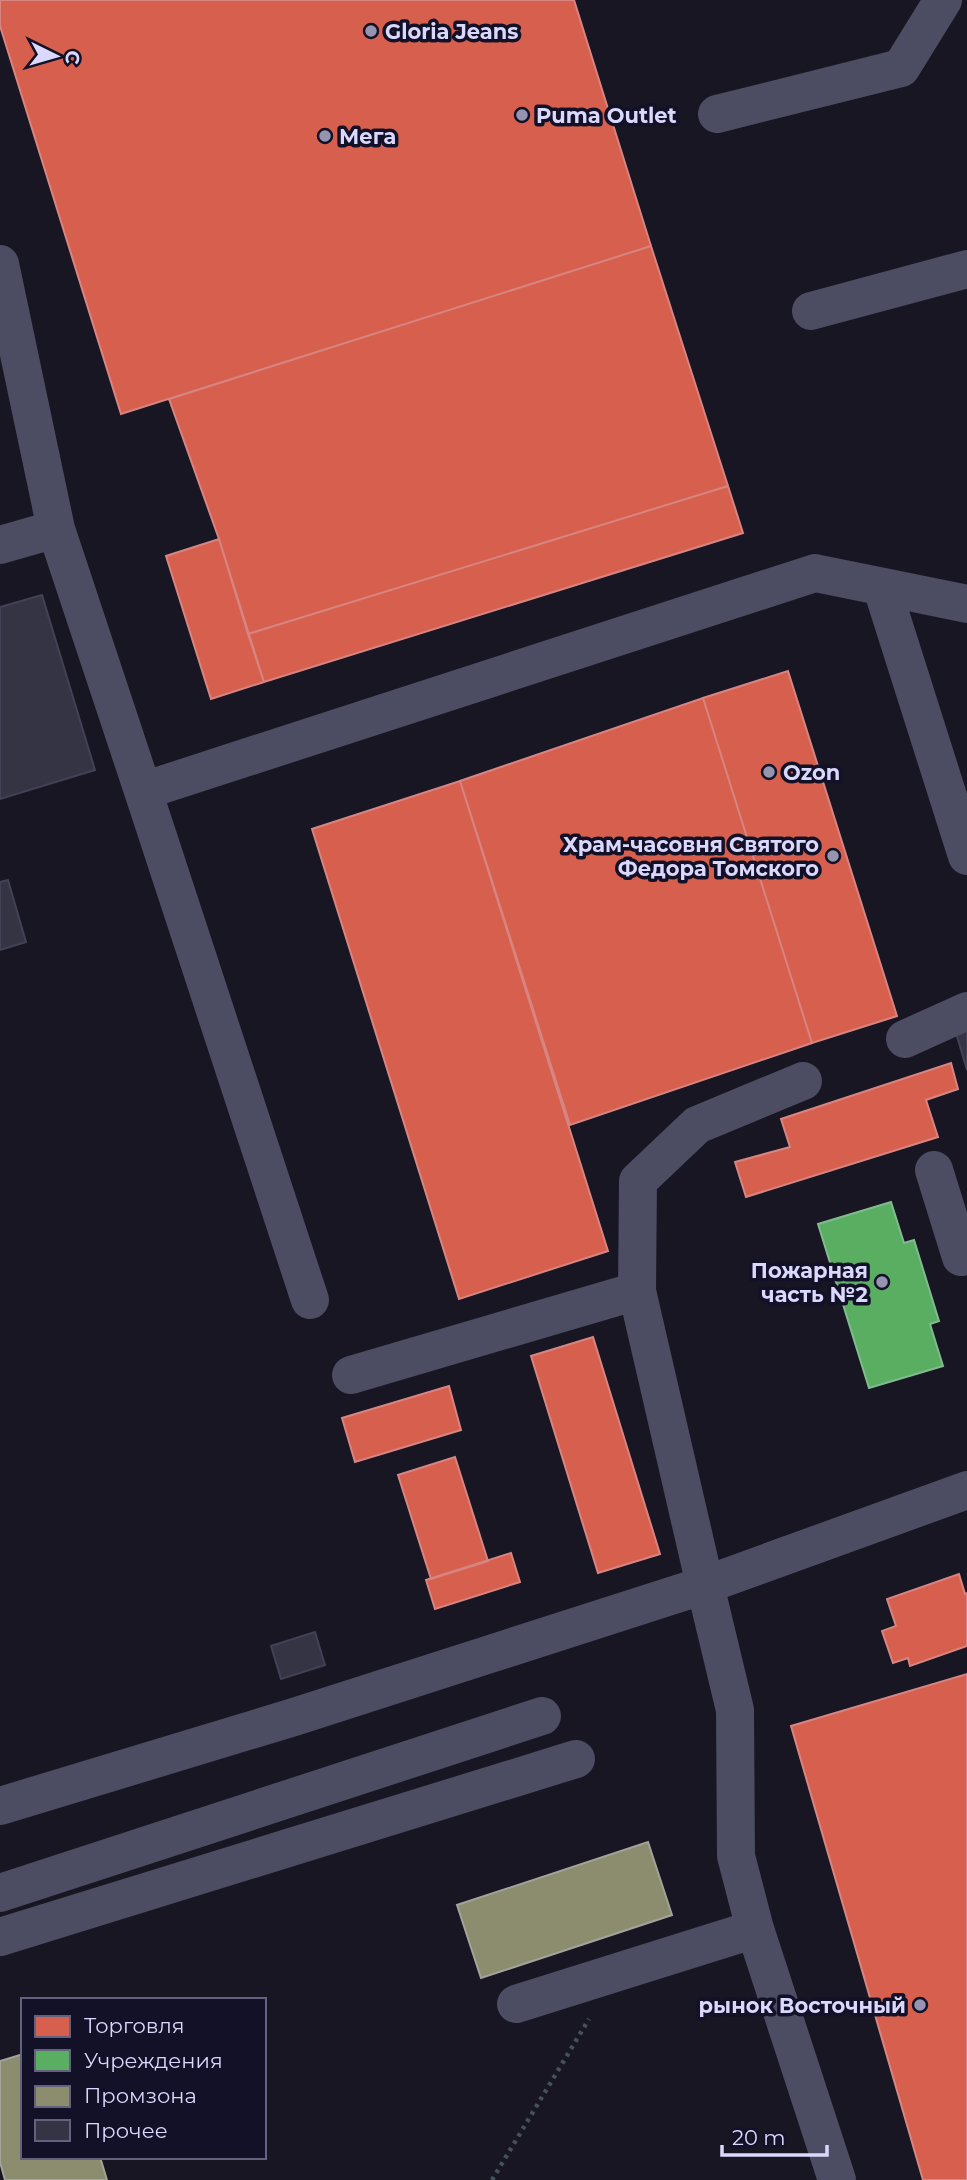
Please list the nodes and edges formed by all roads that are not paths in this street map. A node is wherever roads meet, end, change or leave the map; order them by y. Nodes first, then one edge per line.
1 (943, 0) edge
2 (717, 114) dead end
3 (0, 264) edge
4 (967, 269) edge
5 (811, 311) dead end
6 (56, 529) junction
7 (0, 545) edge
8 (882, 587) junction
9 (967, 604) edge
10 (143, 791) junction
11 (967, 856) edge
12 (967, 1011) edge
13 (905, 1039) dead end
14 (803, 1081) dead end
15 (934, 1170) dead end
16 (965, 1263) edge
17 (637, 1291) junction
18 (310, 1300) dead end
19 (351, 1375) dead end
20 (967, 1490) edge
21 (705, 1585) junction
22 (542, 1716) dead end
23 (576, 1759) dead end
24 (0, 1806) edge
25 (0, 1893) edge
26 (755, 1929) junction
27 (0, 1937) edge
28 (516, 2004) dead end
29 (837, 2180) edge

1 - 2 lane
3 - 6 lane
4 - 5 lane
6 - 7 lane
6 - 10 lane
8 - 9 lane
8 - 10 lane
8 - 11 lane
10 - 18 lane
12 - 13 lane
14 - 17 lane
15 - 16 lane
17 - 19 lane
17 - 21 lane
20 - 21 lane
21 - 24 lane
21 - 26 lane
22 - 25 lane
23 - 27 lane
26 - 28 lane
26 - 29 lane

